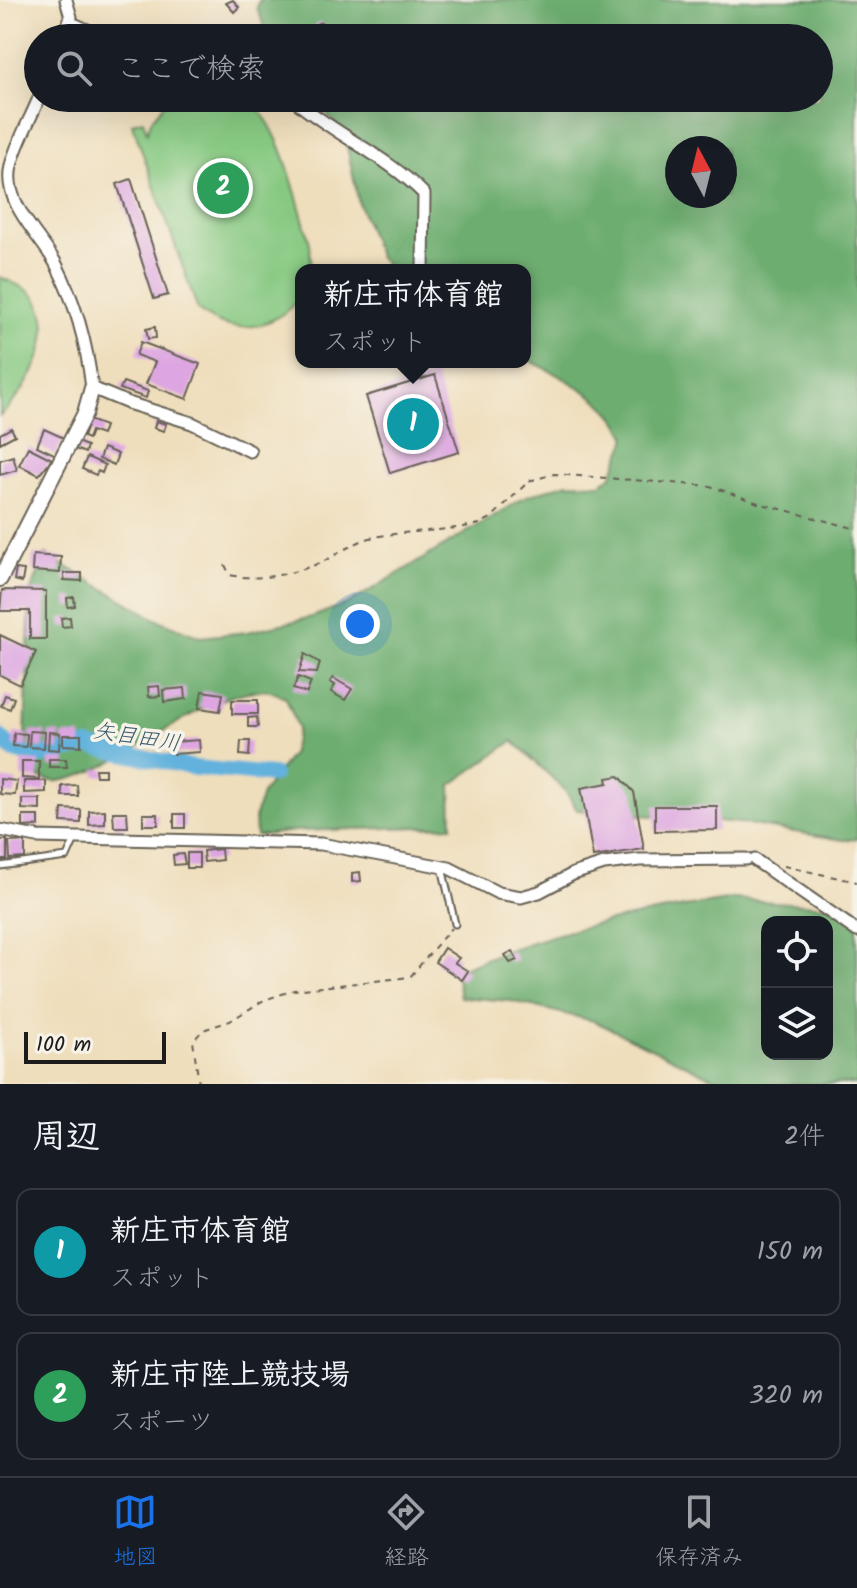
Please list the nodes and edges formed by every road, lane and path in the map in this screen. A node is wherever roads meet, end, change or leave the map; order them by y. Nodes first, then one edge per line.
1 (66, 0) edge
2 (70, 19) junction
3 (68, 24) edge
4 (81, 24) edge
5 (32, 112) edge
6 (310, 112) edge
7 (5, 166) edge
8 (423, 264) edge
9 (92, 388) junction
10 (250, 451) dead end
11 (857, 529) edge
12 (225, 565) dead end
13 (0, 579) edge
14 (0, 830) edge
15 (76, 838) junction
16 (0, 866) edge
17 (782, 866) dead end
18 (442, 867) junction
19 (857, 882) edge
20 (455, 924) joint
21 (857, 931) edge
22 (199, 1084) edge

1 - 2 street
2 - 3 street
2 - 4 lane
5 - 7 street
6 - 8 street
7 - 9 street
9 - 10 street
9 - 13 street
11 - 12 path
14 - 15 street
15 - 16 lane
15 - 18 street
17 - 19 path
18 - 20 lane
18 - 21 street
20 - 22 path

